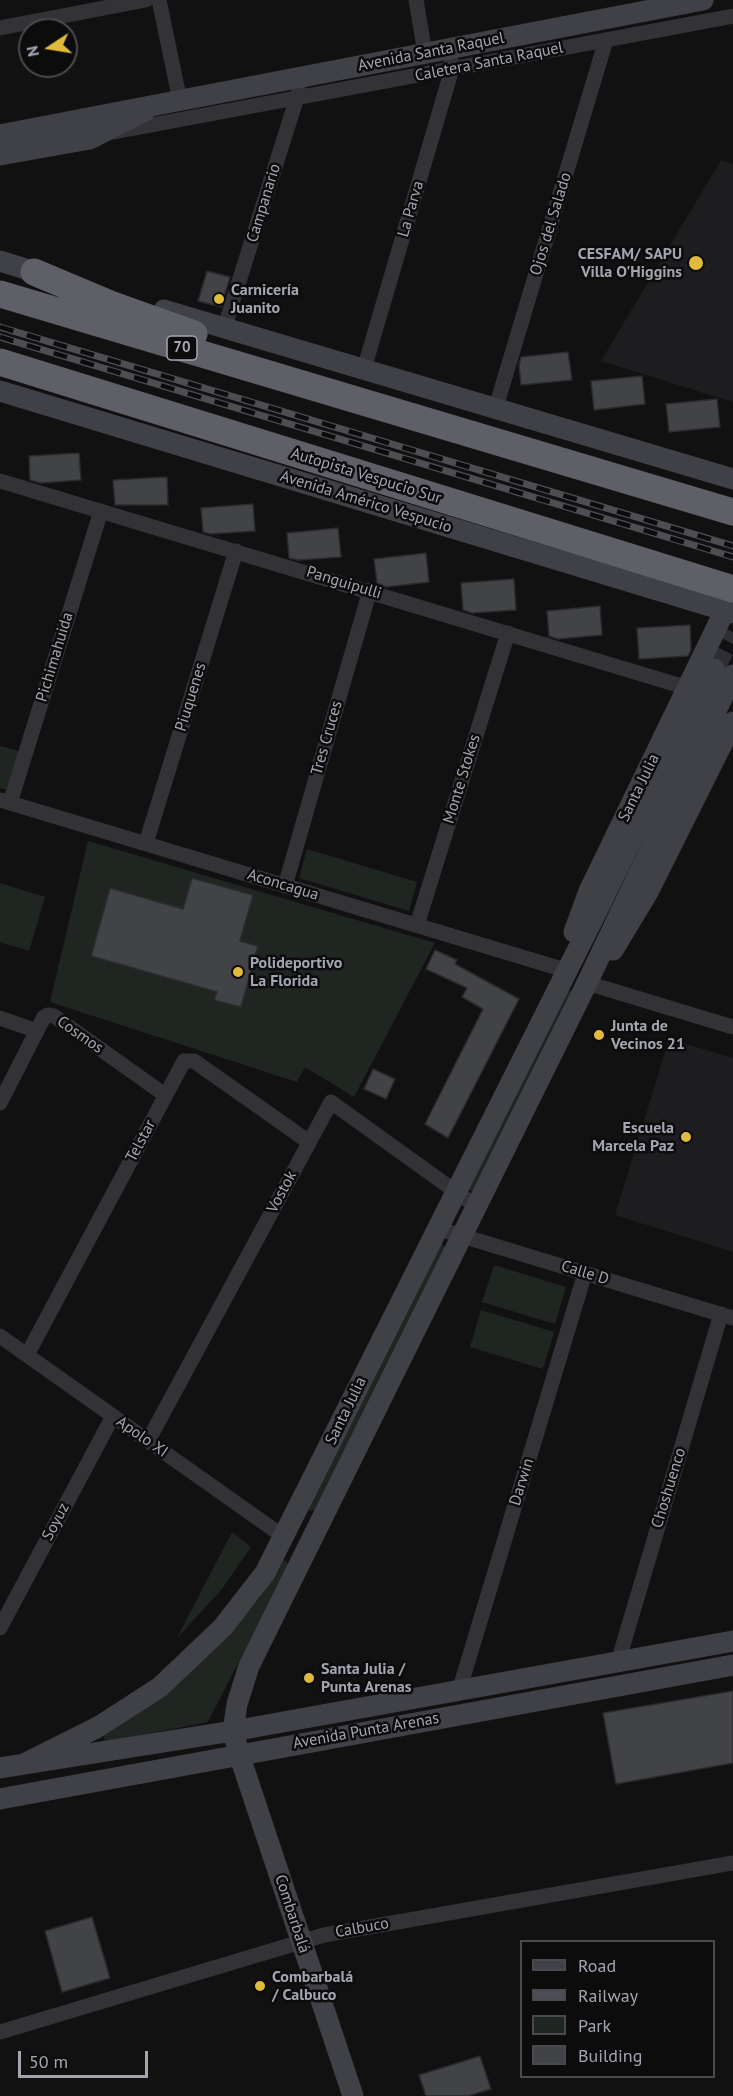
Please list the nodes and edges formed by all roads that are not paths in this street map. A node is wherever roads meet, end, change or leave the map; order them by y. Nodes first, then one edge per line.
1 (146, 0) edge
2 (159, 0) edge
3 (416, 0) edge
4 (704, 0) edge
5 (641, 6) edge
6 (733, 16) edge
7 (0, 28) edge
8 (606, 40) junction
9 (425, 53) junction
10 (451, 59) junction
11 (303, 77) junction
12 (297, 98) junction
13 (180, 100) junction
14 (159, 105) junction
15 (103, 134) junction
16 (0, 135) edge
17 (0, 155) edge
18 (0, 261) edge
19 (34, 272) junction
20 (0, 294) edge
21 (224, 328) junction
22 (0, 362) edge
23 (364, 369) junction
24 (0, 391) edge
25 (365, 403) junction
26 (496, 407) junction
27 (733, 479) edge
28 (0, 481) edge
29 (100, 511) junction
30 (733, 512) edge
31 (236, 551) junction
32 (370, 590) junction
33 (730, 604) edge
34 (508, 633) junction
35 (724, 672) edge
36 (688, 688) junction
37 (733, 722) edge
38 (5, 802) edge
39 (146, 843) junction
40 (285, 886) junction
41 (417, 926) junction
42 (565, 970) junction
43 (587, 983) junction
44 (0, 1018) edge
45 (733, 1028) edge
46 (37, 1031) junction
47 (165, 1095) junction
48 (0, 1103) edge
49 (309, 1142) junction
50 (455, 1191) junction
51 (477, 1207) junction
52 (436, 1228) junction
53 (463, 1236) junction
54 (585, 1273) junction
55 (727, 1316) edge
56 (0, 1336) edge
57 (27, 1355) junction
58 (113, 1416) junction
59 (148, 1441) junction
60 (284, 1537) junction
61 (0, 1628) edge
62 (733, 1641) edge
63 (618, 1662) junction
64 (733, 1665) edge
65 (459, 1691) junction
66 (233, 1731) junction
67 (239, 1754) junction
68 (24, 1764) junction
69 (0, 1768) edge
70 (0, 1799) edge
71 (733, 1863) edge
72 (301, 1941) junction
73 (0, 2032) edge
74 (353, 2096) edge

1 - 7 street
2 - 13 street
3 - 9 street
4 - 5 main road, Avenida Santa Raquel
5 - 10 main road, Avenida Santa Raquel
6 - 8 street, Caletera Santa Raquel
8 - 10 street, Caletera Santa Raquel
8 - 26 street, Ojos del Salado
9 - 10 main road, Avenida Santa Raquel
9 - 11 main road, Avenida Santa Raquel
10 - 12 street, Caletera Santa Raquel
10 - 23 street, La Parva
11 - 12 street, Campanario
11 - 13 main road, Avenida Santa Raquel
12 - 15 street, Caletera Santa Raquel
12 - 21 street, Campanario
13 - 14 main road, Avenida Santa Raquel
14 - 15 main road, Avenida Santa Raquel
14 - 16 main road, Avenida Santa Raquel
15 - 17 main road, Avenida Santa Raquel
18 - 19 main road
19 - 21 main road
19 - 25 highway
20 - 25 highway, 70
21 - 23 main road
22 - 33 highway, Autopista Vespucio Sur
23 - 26 main road
24 - 33 main road, Avenida Américo Vespucio
25 - 30 highway, 70
26 - 27 main road
28 - 29 street, Panguipulli
29 - 31 street, Panguipulli
29 - 38 street, Pichimahuida
31 - 32 street, Panguipulli
31 - 39 street, Piuquenes
32 - 34 street, Panguipulli
32 - 40 street, Tres Cruces
33 - 36 main road, Santa Julia
34 - 36 street, Panguipulli
34 - 41 street, Monte Stokes
35 - 42 main road, Santa Julia
35 - 43 main road, Santa Julia
36 - 42 main road, Santa Julia
37 - 43 main road, Santa Julia
38 - 39 street, Aconcagua
39 - 40 street, Aconcagua
40 - 41 street, Aconcagua
41 - 42 street, Aconcagua
42 - 50 main road, Santa Julia
43 - 45 street
43 - 51 main road, Santa Julia
44 - 46 street
46 - 47 street, Cosmos
46 - 48 street, Cosmos
47 - 49 street, Telstar
47 - 57 street, Telstar
49 - 50 street, Vostok
49 - 59 street, Vostok
50 - 51 street, Vostok
50 - 52 main road, Santa Julia
51 - 53 main road, Santa Julia
52 - 53 street, Calle D
52 - 60 main road, Santa Julia
53 - 54 street, Calle D
53 - 66 main road, Santa Julia
54 - 55 street, Calle D
54 - 65 street, Darwin
55 - 63 street, Choshuenco
56 - 57 street, Apolo XI
57 - 58 street, Apolo XI
58 - 59 street, Apolo XI
58 - 61 street, Soyuz
59 - 60 street, Apolo XI
60 - 68 main road, Santa Julia
62 - 63 main road, Avenida Punta Arenas
63 - 65 main road, Avenida Punta Arenas
64 - 67 main road, Avenida Punta Arenas
65 - 66 main road, Avenida Punta Arenas
66 - 67 main road, Combarbalá
66 - 68 main road, Avenida Punta Arenas
67 - 70 main road, Avenida Punta Arenas
67 - 72 main road, Combarbalá
68 - 69 main road, Avenida Punta Arenas
71 - 72 street, Calbuco
72 - 73 street, Calbuco
72 - 74 main road, Combarbalá

